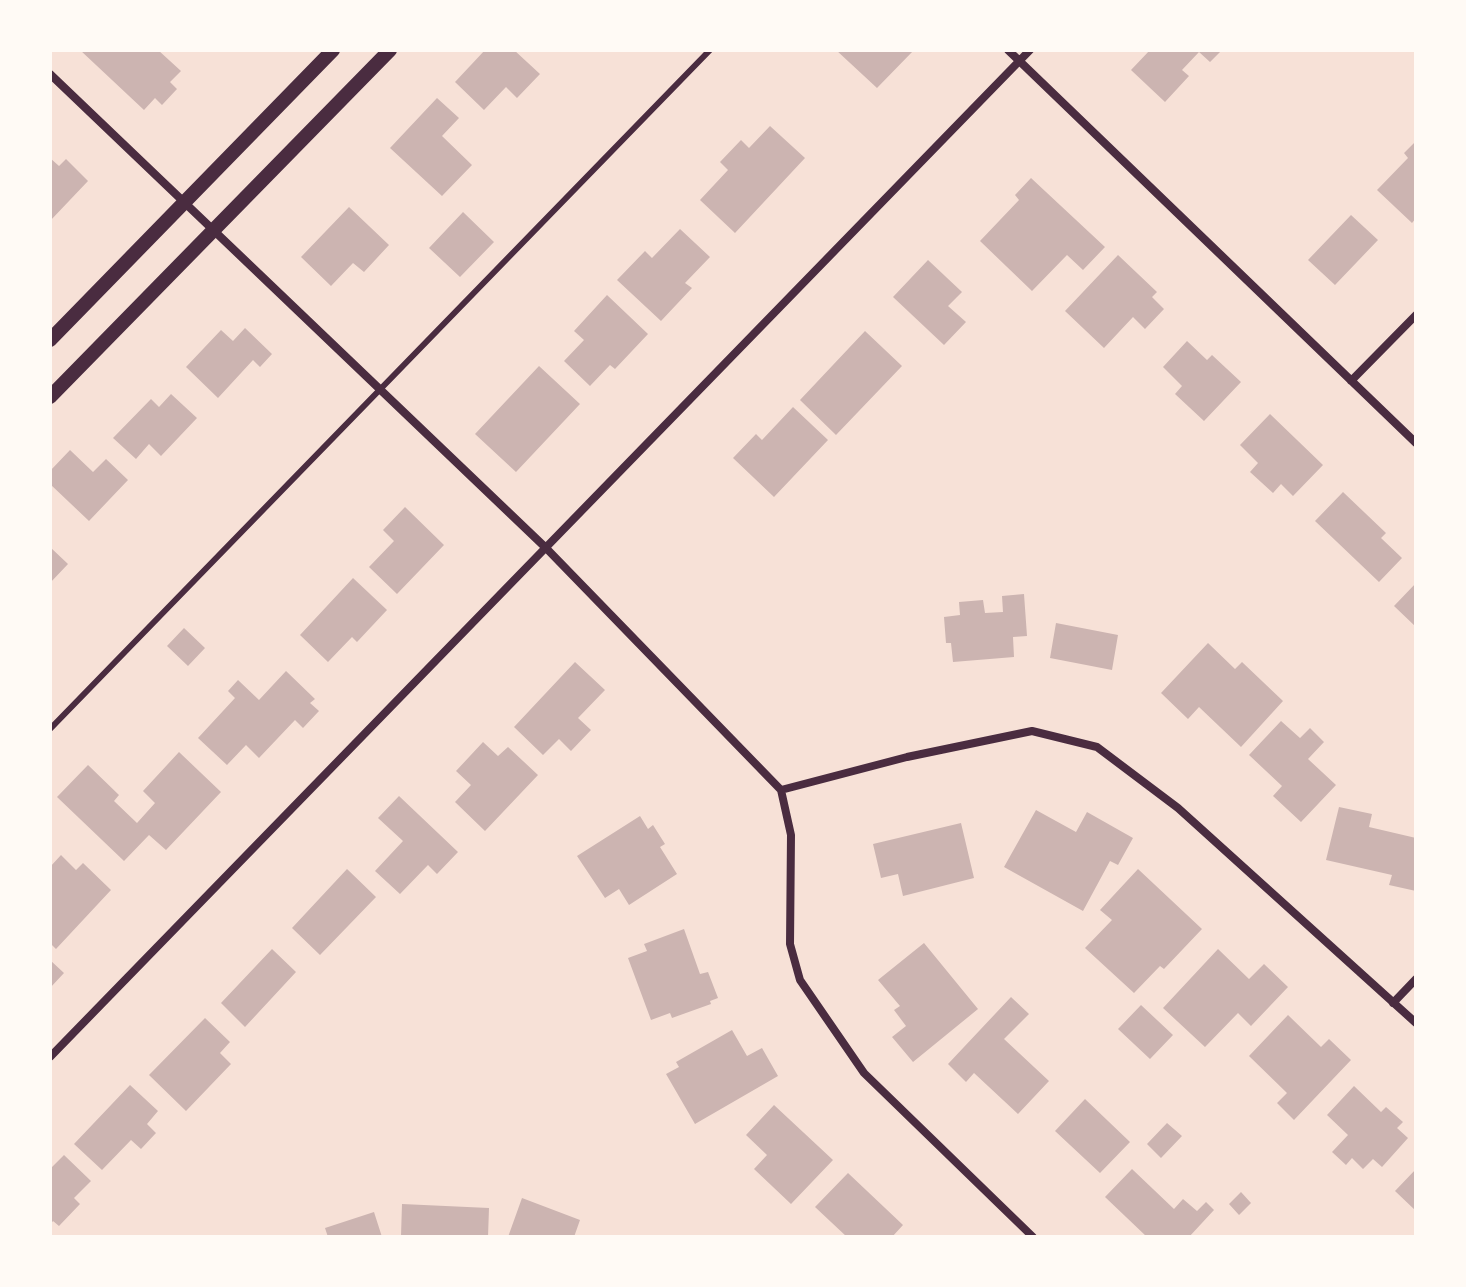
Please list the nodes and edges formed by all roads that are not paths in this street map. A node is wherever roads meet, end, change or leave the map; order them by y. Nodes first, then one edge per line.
1 (333, 50) edge
2 (390, 50) edge
3 (710, 50) edge
4 (1008, 50) edge
5 (1030, 50) edge
6 (1019, 61) junction
7 (50, 74) edge
8 (184, 203) junction
9 (214, 232) junction
10 (1416, 315) edge
11 (50, 340) edge
12 (1351, 381) junction
13 (381, 390) junction
14 (50, 397) edge
15 (1416, 443) edge
16 (546, 548) junction
17 (50, 729) edge
18 (781, 790) junction
19 (1416, 979) edge
20 (1393, 1003) junction
21 (1416, 1023) edge
22 (50, 1057) edge
23 (1033, 1237) edge

1 - 8 street
2 - 9 street
3 - 13 lane
4 - 6 street
5 - 6 street
6 - 12 street
6 - 16 street
7 - 8 street
8 - 9 street
8 - 11 street
9 - 13 street
9 - 14 street
10 - 12 street
12 - 15 street
13 - 16 street
13 - 17 lane
16 - 18 street
16 - 22 street
18 - 20 street
18 - 23 street
19 - 20 street
20 - 21 street

